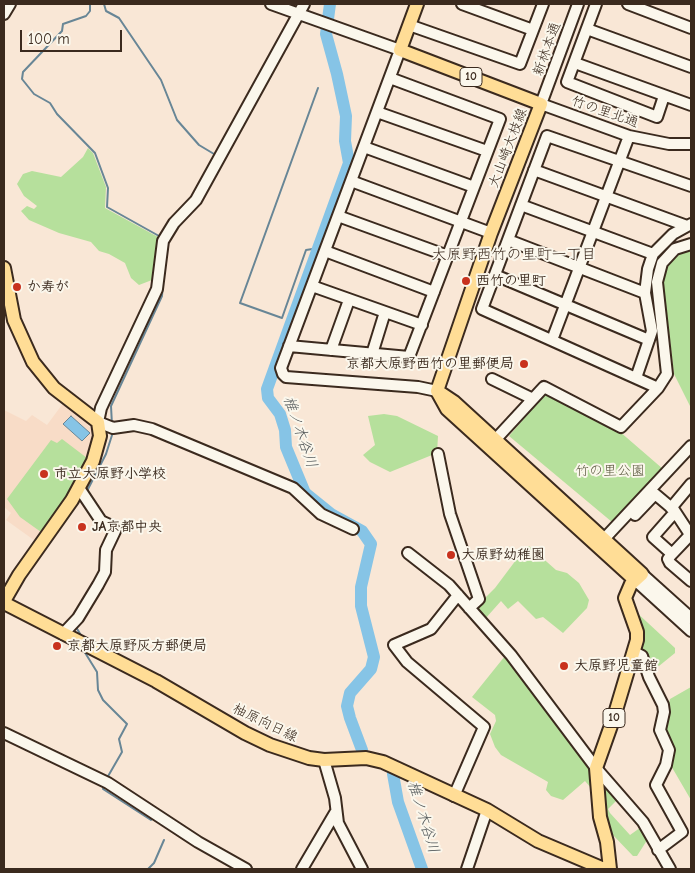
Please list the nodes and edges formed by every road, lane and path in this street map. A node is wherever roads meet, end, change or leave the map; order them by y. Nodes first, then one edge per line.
1 (10, 4) edge
2 (271, 4) edge
3 (417, 4) edge
4 (462, 4) edge
5 (543, 4) edge
6 (578, 4) edge
7 (596, 4) edge
8 (628, 4) edge
9 (301, 9) edge
10 (4, 14) edge
11 (409, 25) junction
12 (587, 28) junction
13 (691, 28) edge
14 (533, 30) junction
15 (400, 50) junction
16 (575, 62) junction
17 (691, 67) edge
18 (390, 78) junction
19 (664, 96) junction
20 (541, 104) junction
21 (691, 106) edge
22 (377, 112) junction
23 (629, 136) junction
24 (691, 144) edge
25 (364, 147) junction
26 (487, 151) junction
27 (620, 161) junction
28 (534, 170) junction
29 (351, 181) junction
30 (691, 186) edge
31 (474, 187) junction
32 (606, 197) junction
33 (521, 205) junction
34 (338, 216) junction
35 (460, 222) junction
36 (689, 225) edge
37 (593, 232) junction
38 (491, 233) junction
39 (508, 240) junction
40 (691, 244) edge
41 (325, 251) junction
42 (653, 254) junction
43 (448, 256) junction
44 (4, 268) edge
45 (579, 268) junction
46 (495, 275) junction
47 (312, 286) junction
48 (434, 292) junction
49 (6, 293) edge
50 (645, 293) junction
51 (349, 300) junction
52 (566, 304) junction
53 (385, 312) junction
54 (422, 325) junction
55 (552, 340) junction
56 (649, 340) junction
57 (289, 346) junction
58 (331, 350) junction
59 (372, 354) junction
60 (636, 378) junction
61 (492, 379) dead end
62 (658, 388) junction
63 (437, 391) junction
64 (533, 399) junction
65 (98, 422) junction
66 (495, 440) junction
67 (691, 446) edge
68 (438, 454) dead end
69 (691, 484) edge
70 (79, 488) junction
71 (673, 510) junction
72 (353, 529) dead end
73 (691, 536) edge
74 (606, 541) junction
75 (408, 553) dead end
76 (672, 554) junction
77 (638, 577) junction
78 (691, 581) edge
79 (458, 595) junction
80 (4, 602) edge
81 (470, 608) junction
82 (691, 618) edge
83 (691, 631) edge
84 (62, 634) junction
85 (634, 652) junction
86 (4, 733) edge
87 (324, 760) junction
88 (596, 768) junction
89 (454, 796) junction
90 (486, 810) junction
91 (335, 813) junction
92 (658, 850) junction
93 (246, 869) edge
94 (302, 869) edge
95 (362, 869) edge
96 (468, 869) edge
97 (604, 869) edge
98 (610, 869) edge
99 (670, 869) edge

1 - 10 street
2 - 9 street
3 - 11 main road
4 - 14 street
5 - 14 street
6 - 20 street, 新林本通
7 - 12 street
8 - 13 street
9 - 15 street
9 - 65 street
11 - 14 street
11 - 15 main road
12 - 16 street
12 - 17 street
15 - 18 street
15 - 20 main road, 大山崎大枝線 / 10
16 - 19 street
16 - 19 street
18 - 22 street
18 - 26 street
19 - 21 street
20 - 23 street, 竹の里北通
20 - 38 main road, 大山崎大枝線
22 - 25 street
22 - 26 street
23 - 24 street, 竹の里北通
23 - 27 street
25 - 29 street
25 - 31 street
26 - 31 street
27 - 28 street
27 - 30 street
27 - 32 street
28 - 32 street
28 - 33 street
29 - 34 street
29 - 35 street
31 - 35 street
32 - 36 street
32 - 37 street
33 - 37 street
33 - 39 street
34 - 41 street
34 - 43 street
35 - 38 street
35 - 43 street
36 - 42 street
37 - 42 street
37 - 45 street
38 - 63 main road, 大山崎大枝線
39 - 45 street
39 - 46 street
40 - 62 street
41 - 47 street
41 - 48 street
42 - 50 street
43 - 48 street
44 - 49 main road
45 - 50 street
45 - 52 street
46 - 52 street
46 - 55 street
47 - 51 street
47 - 57 street
48 - 54 street
49 - 65 main road
50 - 56 street
51 - 53 street
51 - 58 street
52 - 55 street
52 - 56 street
53 - 54 street
53 - 59 street
54 - 59 street
55 - 60 street
56 - 60 street
57 - 58 street
57 - 63 street
58 - 59 street
60 - 62 street
61 - 64 street
62 - 64 street
63 - 66 main road
63 - 77 main road
64 - 66 street
65 - 70 main road
65 - 72 street
66 - 74 main road
67 - 74 street
68 - 81 street
69 - 71 street
70 - 80 main road
70 - 84 street
71 - 73 street
71 - 74 street
71 - 76 street
73 - 76 street
74 - 77 main road
75 - 79 street
76 - 78 street
77 - 82 street
77 - 83 street
77 - 85 main road, 10
79 - 81 street
79 - 89 street
80 - 84 main road, 柚原向日線
81 - 88 street
84 - 87 main road, 柚原向日線
85 - 88 main road, 10
85 - 92 street
86 - 93 street
87 - 89 main road, 柚原向日線
87 - 91 street
88 - 92 street
88 - 98 main road, 10
89 - 90 main road, 柚原向日線
90 - 96 street
90 - 97 main road, 柚原向日線
91 - 94 street
91 - 95 street
92 - 99 street

